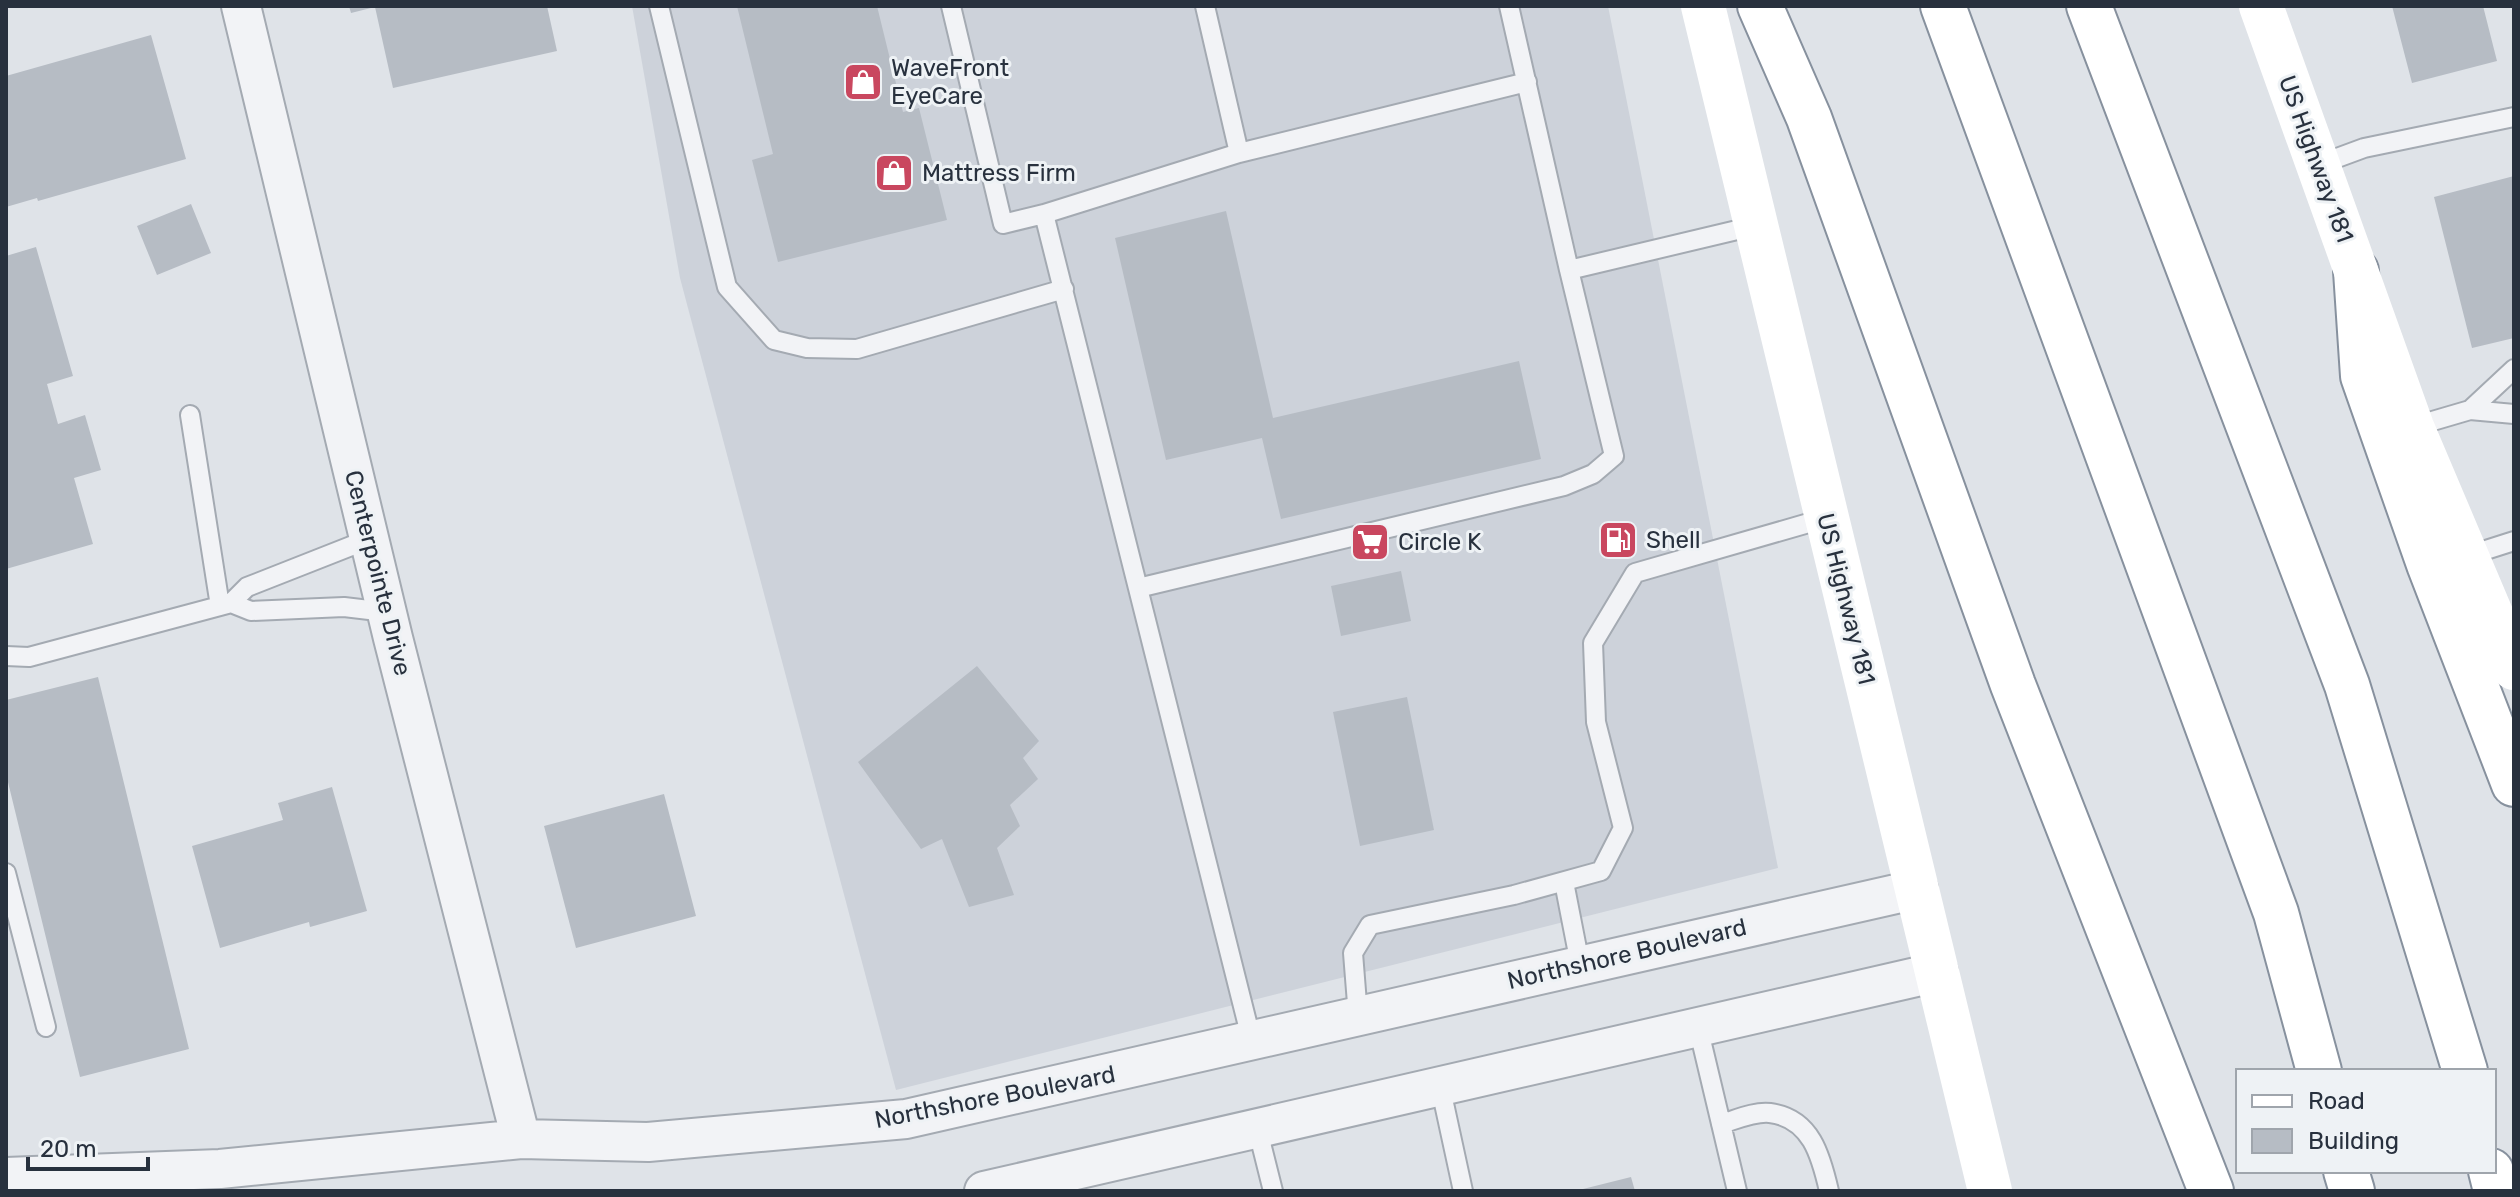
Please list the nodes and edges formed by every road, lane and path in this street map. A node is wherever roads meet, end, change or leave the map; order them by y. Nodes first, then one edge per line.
1 (241, 6) edge
2 (659, 6) edge
3 (951, 6) edge
4 (1205, 6) edge
5 (1509, 6) edge
6 (1703, 6) edge
7 (1760, 6) edge
8 (1943, 6) edge
9 (2089, 6) edge
10 (2261, 6) edge
11 (1527, 82) junction
12 (2514, 117) edge
13 (1239, 153) junction
14 (2318, 165) junction
15 (1044, 214) junction
16 (1754, 226) junction
17 (1569, 270) junction
18 (2356, 271) junction
19 (1064, 289) junction
20 (2514, 369) edge
21 (2470, 410) junction
22 (2514, 414) edge
23 (190, 415) dead end
24 (2412, 427) junction
25 (1826, 518) junction
26 (369, 539) junction
27 (2514, 541) edge
28 (2467, 556) junction
29 (1138, 588) junction
30 (225, 605) junction
31 (386, 612) junction
32 (6, 656) edge
33 (2514, 668) edge
34 (2514, 784) edge
35 (6, 873) edge
36 (1564, 882) junction
37 (1918, 889) junction
38 (1580, 964) junction
39 (1938, 972) junction
40 (1358, 1016) junction
41 (46, 1027) dead end
42 (1698, 1027) junction
43 (1252, 1042) junction
44 (2318, 1069) edge
45 (2464, 1069) edge
46 (1440, 1085) junction
47 (1721, 1124) junction
48 (1257, 1127) junction
49 (521, 1139) junction
50 (6, 1177) edge
51 (1464, 1190) edge
52 (984, 1191) edge
53 (1273, 1191) edge
54 (1737, 1191) edge
55 (1829, 1191) edge
56 (1990, 1191) edge
57 (2211, 1191) edge

1 - 26 street, Centerpointe Drive
2 - 19 lane
3 - 15 lane
4 - 13 lane
5 - 11 lane
6 - 16 main road, US Highway 181
7 - 57 main road
8 - 44 main road
9 - 45 main road
10 - 14 main road, US Highway 181
11 - 13 lane
11 - 17 lane
12 - 14 lane
13 - 15 lane
14 - 18 main road, US Highway 181
15 - 19 lane
16 - 17 lane
16 - 25 main road, US Highway 181
17 - 29 lane
18 - 24 main road, US Highway 181
18 - 34 main road
19 - 29 lane
20 - 21 lane
21 - 22 lane
21 - 24 lane
23 - 30 lane
24 - 28 main road, US Highway 181
25 - 36 lane
25 - 37 main road, US Highway 181
26 - 30 lane
26 - 31 street, Centerpointe Drive
27 - 28 lane
28 - 33 main road, US Highway 181
29 - 43 lane
30 - 31 lane
30 - 32 lane
31 - 49 street, Centerpointe Drive
35 - 41 lane
36 - 38 lane
36 - 40 lane
37 - 38 street, Northshore Boulevard
37 - 39 main road, US Highway 181
38 - 40 street, Northshore Boulevard
39 - 42 street
39 - 56 main road, US Highway 181
40 - 43 street, Northshore Boulevard
42 - 46 street
42 - 47 lane
43 - 49 street, Northshore Boulevard
46 - 48 street
46 - 51 lane
47 - 54 lane
47 - 55 lane
48 - 52 street
48 - 53 lane
49 - 50 street, Northshore Boulevard

